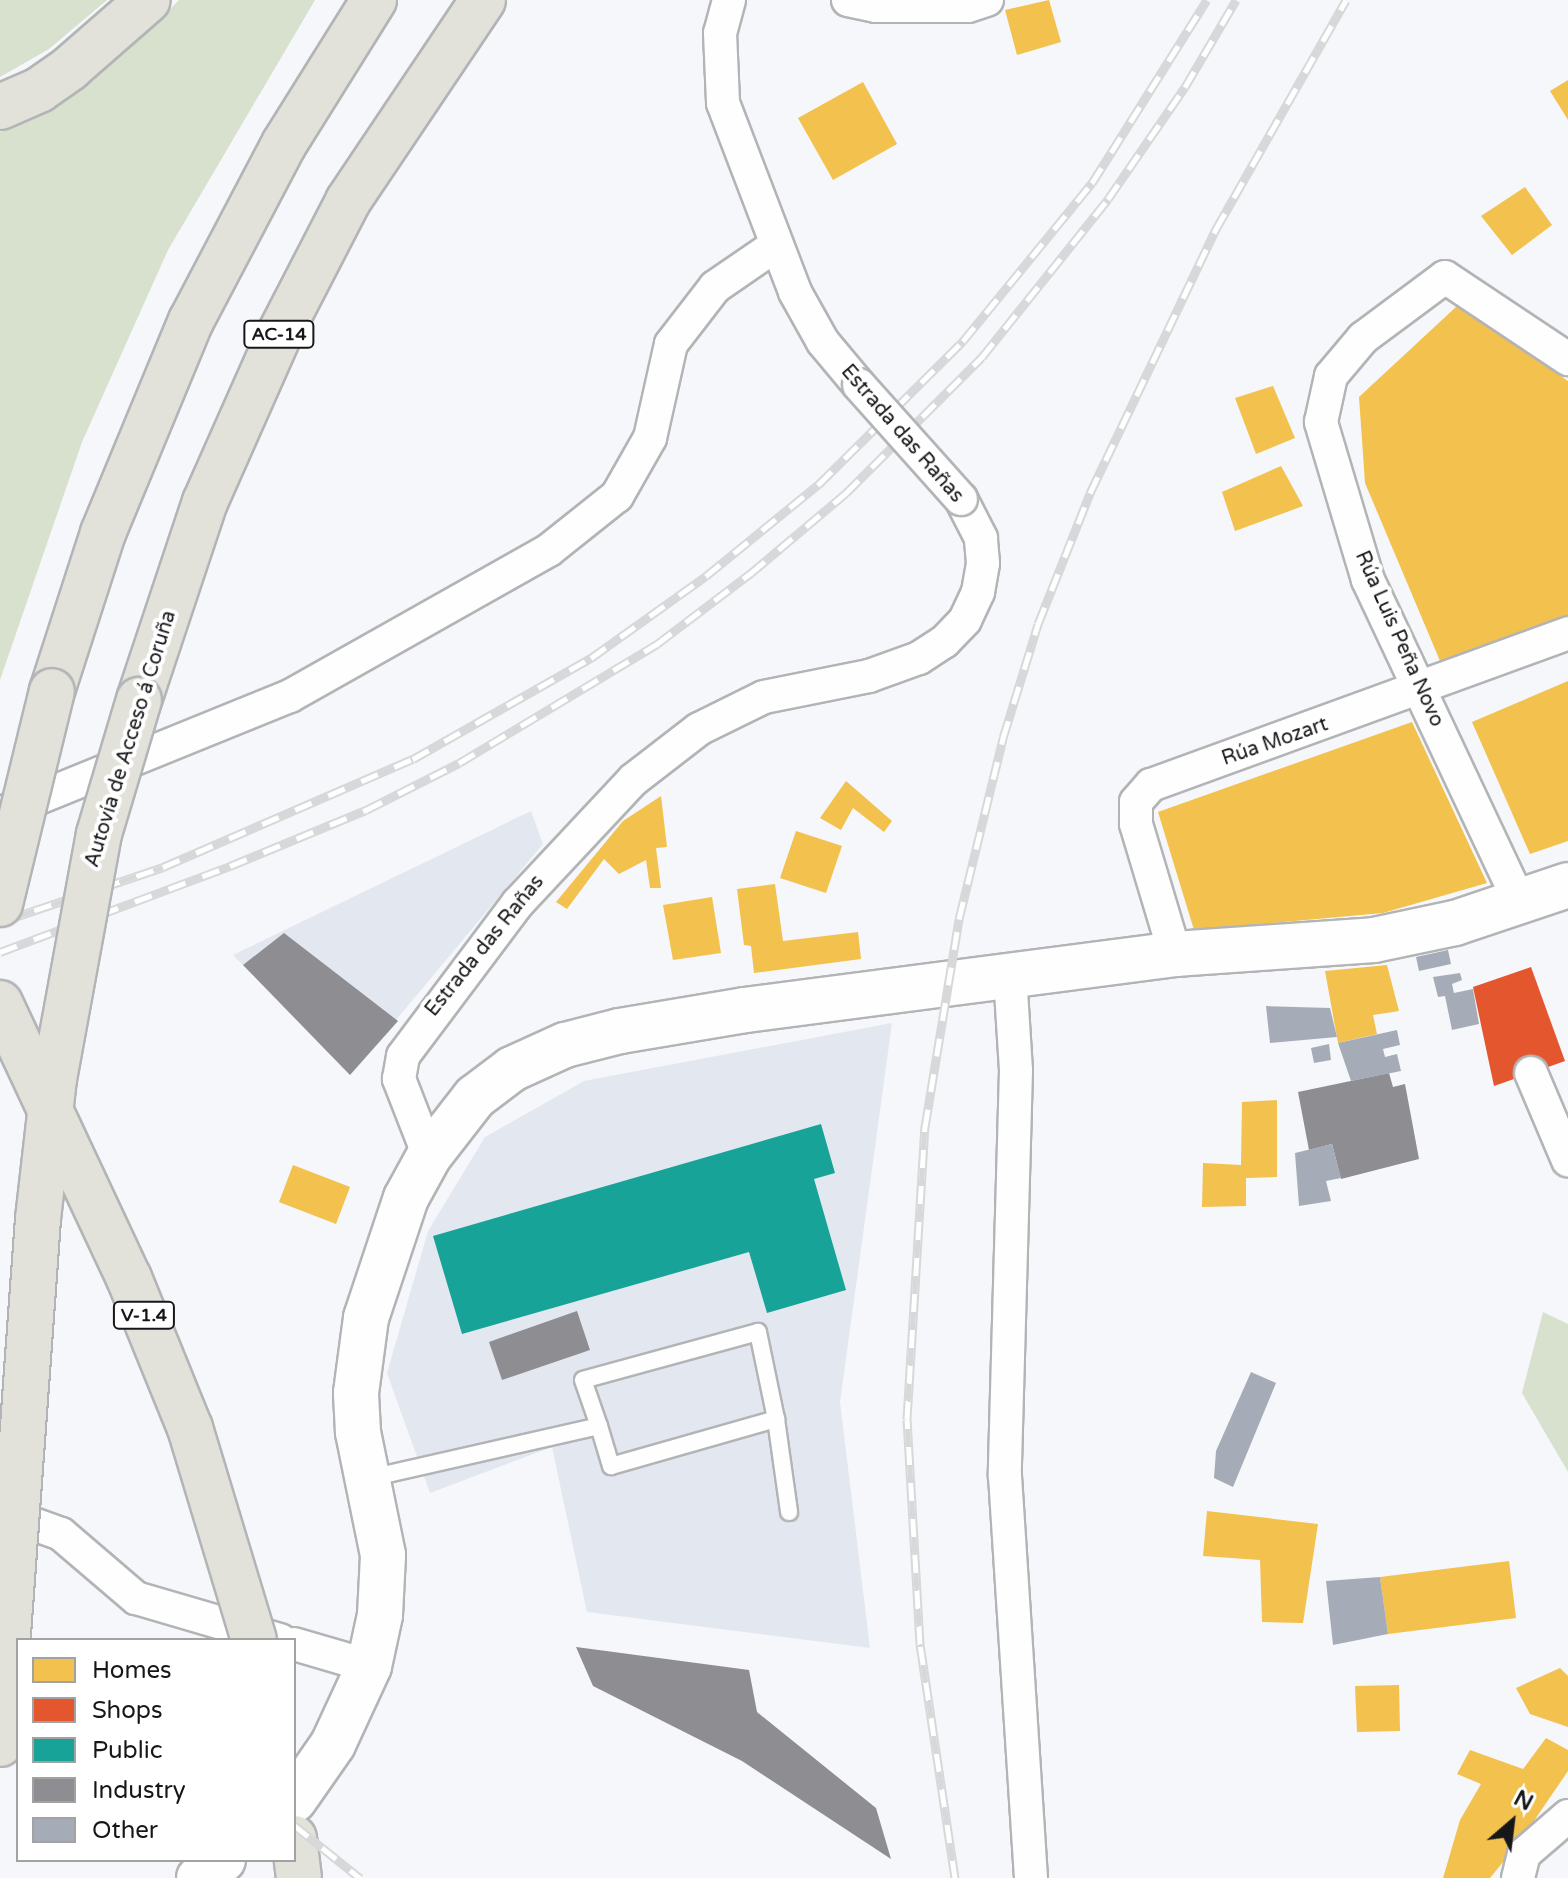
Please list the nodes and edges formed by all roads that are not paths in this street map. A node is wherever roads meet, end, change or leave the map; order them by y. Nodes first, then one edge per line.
1 (148, 0) edge
2 (374, 0) edge
3 (483, 0) edge
4 (729, 0) edge
5 (848, 0) edge
6 (987, 0) edge
7 (0, 107) edge
8 (776, 245) junction
9 (1568, 359) edge
10 (1568, 633) edge
11 (1420, 689) junction
12 (0, 814) edge
13 (1568, 885) edge
14 (1520, 903) junction
15 (0, 904) edge
16 (1175, 954) junction
17 (1010, 975) junction
18 (0, 1003) edge
19 (1531, 1073) dead end
20 (429, 1156) junction
21 (1568, 1160) edge
22 (776, 1419) junction
23 (599, 1426) junction
24 (369, 1478) junction
25 (0, 1512) edge
26 (789, 1512) dead end
27 (253, 1638) edge
28 (273, 1638) edge
29 (296, 1645) edge
30 (369, 1666) junction
31 (0, 1744) edge
32 (296, 1797) edge
33 (1568, 1816) edge
34 (296, 1854) edge
35 (220, 1862) edge
36 (199, 1878) edge
37 (299, 1878) edge
38 (1031, 1878) edge
39 (1518, 1878) edge

1 - 7 highway
2 - 15 highway, bridge
3 - 31 highway, Autovía de Acceso á Coruña / AC-14, bridge
4 - 8 street, Estrada das Rañas
5 - 6 street
8 - 12 street
8 - 20 street, Estrada das Rañas, bridge
9 - 11 street, Rúa Luis Peña Novo
10 - 11 street, Rúa Mozart
11 - 14 street, Rúa Luis Peña Novo
11 - 16 street, Rúa Mozart
13 - 14 street
14 - 16 street
16 - 17 street
17 - 20 street
17 - 38 street
18 - 27 highway, V-1.4, bridge
19 - 21 street
20 - 24 street
22 - 23 lane
22 - 23 lane
22 - 26 lane
23 - 24 lane
24 - 30 street
25 - 28 street
29 - 30 street
30 - 32 street
33 - 39 street
34 - 37 highway
35 - 36 street

